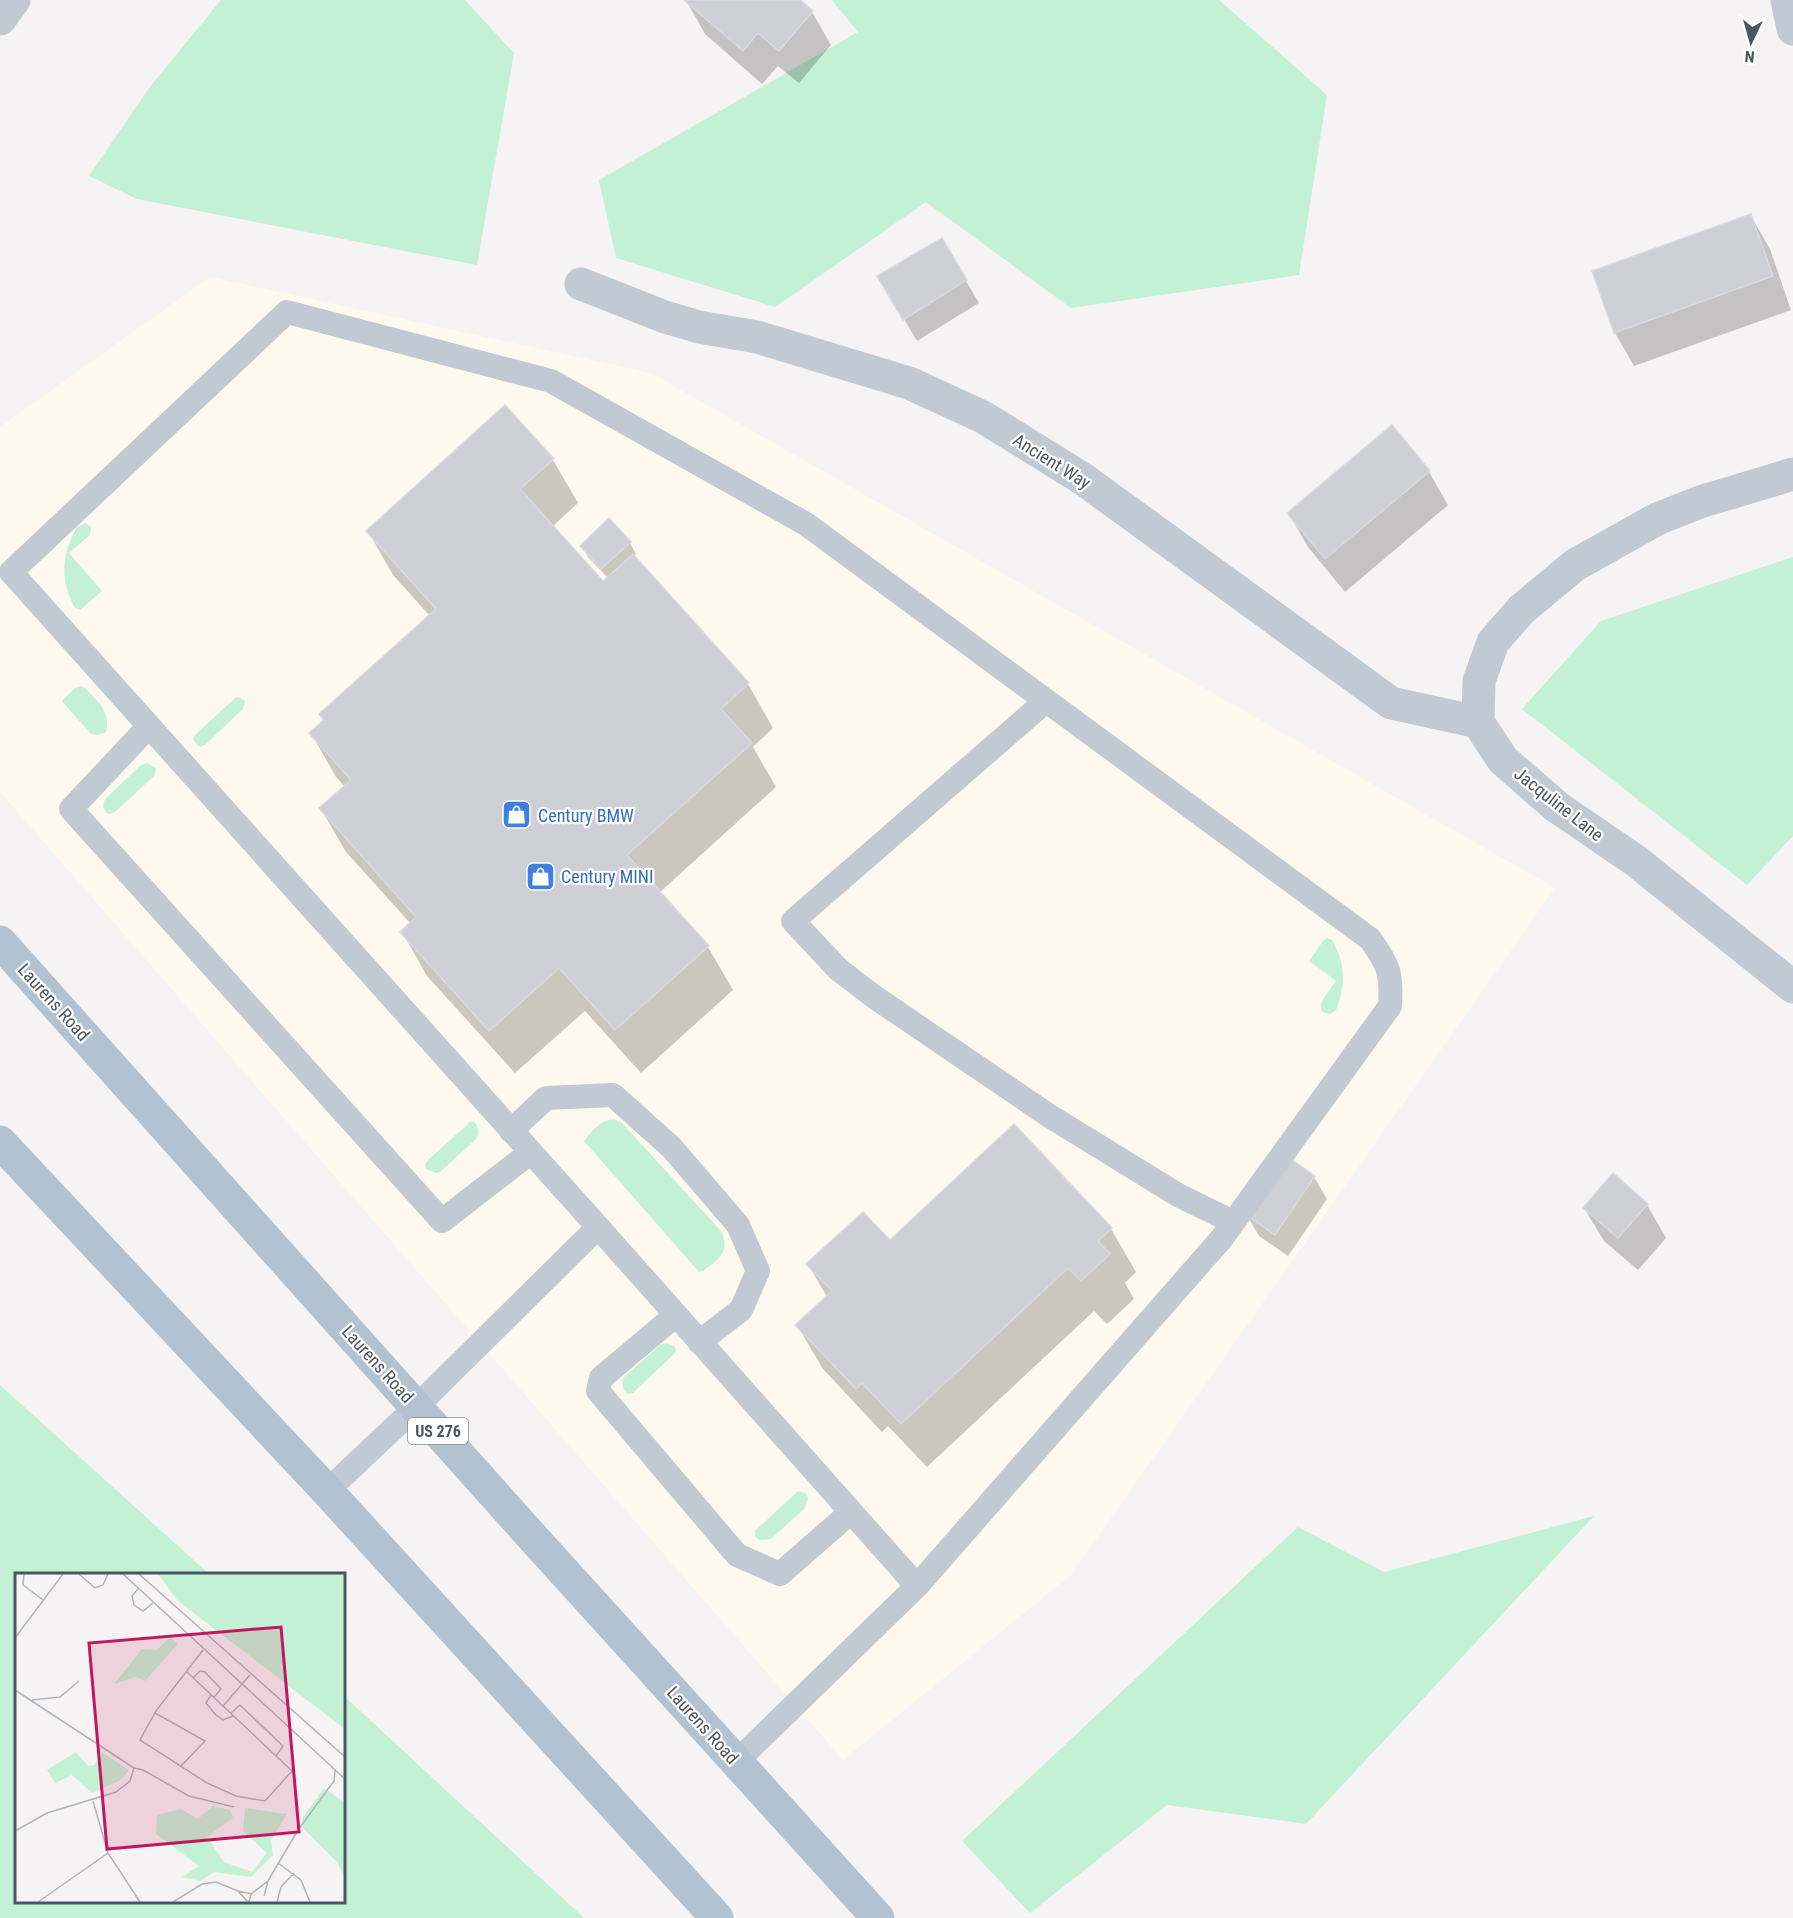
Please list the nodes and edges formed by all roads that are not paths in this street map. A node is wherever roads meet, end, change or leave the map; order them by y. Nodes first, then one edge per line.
1 (14, 0) edge
2 (1787, 0) edge
3 (0, 19) edge
4 (1793, 29) edge
5 (581, 284) dead end
6 (1793, 474) edge
7 (1046, 701) junction
8 (1478, 722) junction
9 (149, 726) junction
10 (0, 942) edge
11 (1793, 987) edge
12 (511, 1131) junction
13 (0, 1142) edge
14 (531, 1152) junction
15 (1233, 1222) junction
16 (598, 1227) junction
17 (676, 1315) junction
18 (699, 1342) junction
19 (416, 1407) junction
20 (327, 1491) junction
21 (851, 1512) junction
22 (917, 1586) junction
23 (736, 1762) junction
24 (717, 1918) edge
25 (878, 1918) edge

1 - 3 street
2 - 4 street
5 - 8 street, Ancient Way
6 - 8 street
7 - 9 lane
7 - 15 lane
7 - 15 lane
8 - 11 street, Jacquline Lane
9 - 12 lane
9 - 14 lane
10 - 19 main road, Laurens Road / US 276
12 - 14 lane
12 - 18 lane
13 - 20 main road
14 - 16 lane
15 - 22 lane
16 - 17 lane
16 - 19 lane
17 - 18 lane
17 - 21 lane
18 - 21 lane
19 - 20 lane
19 - 23 main road, Laurens Road / US 276
20 - 24 main road
21 - 22 lane
22 - 23 lane
23 - 25 main road, Laurens Road / US 276

